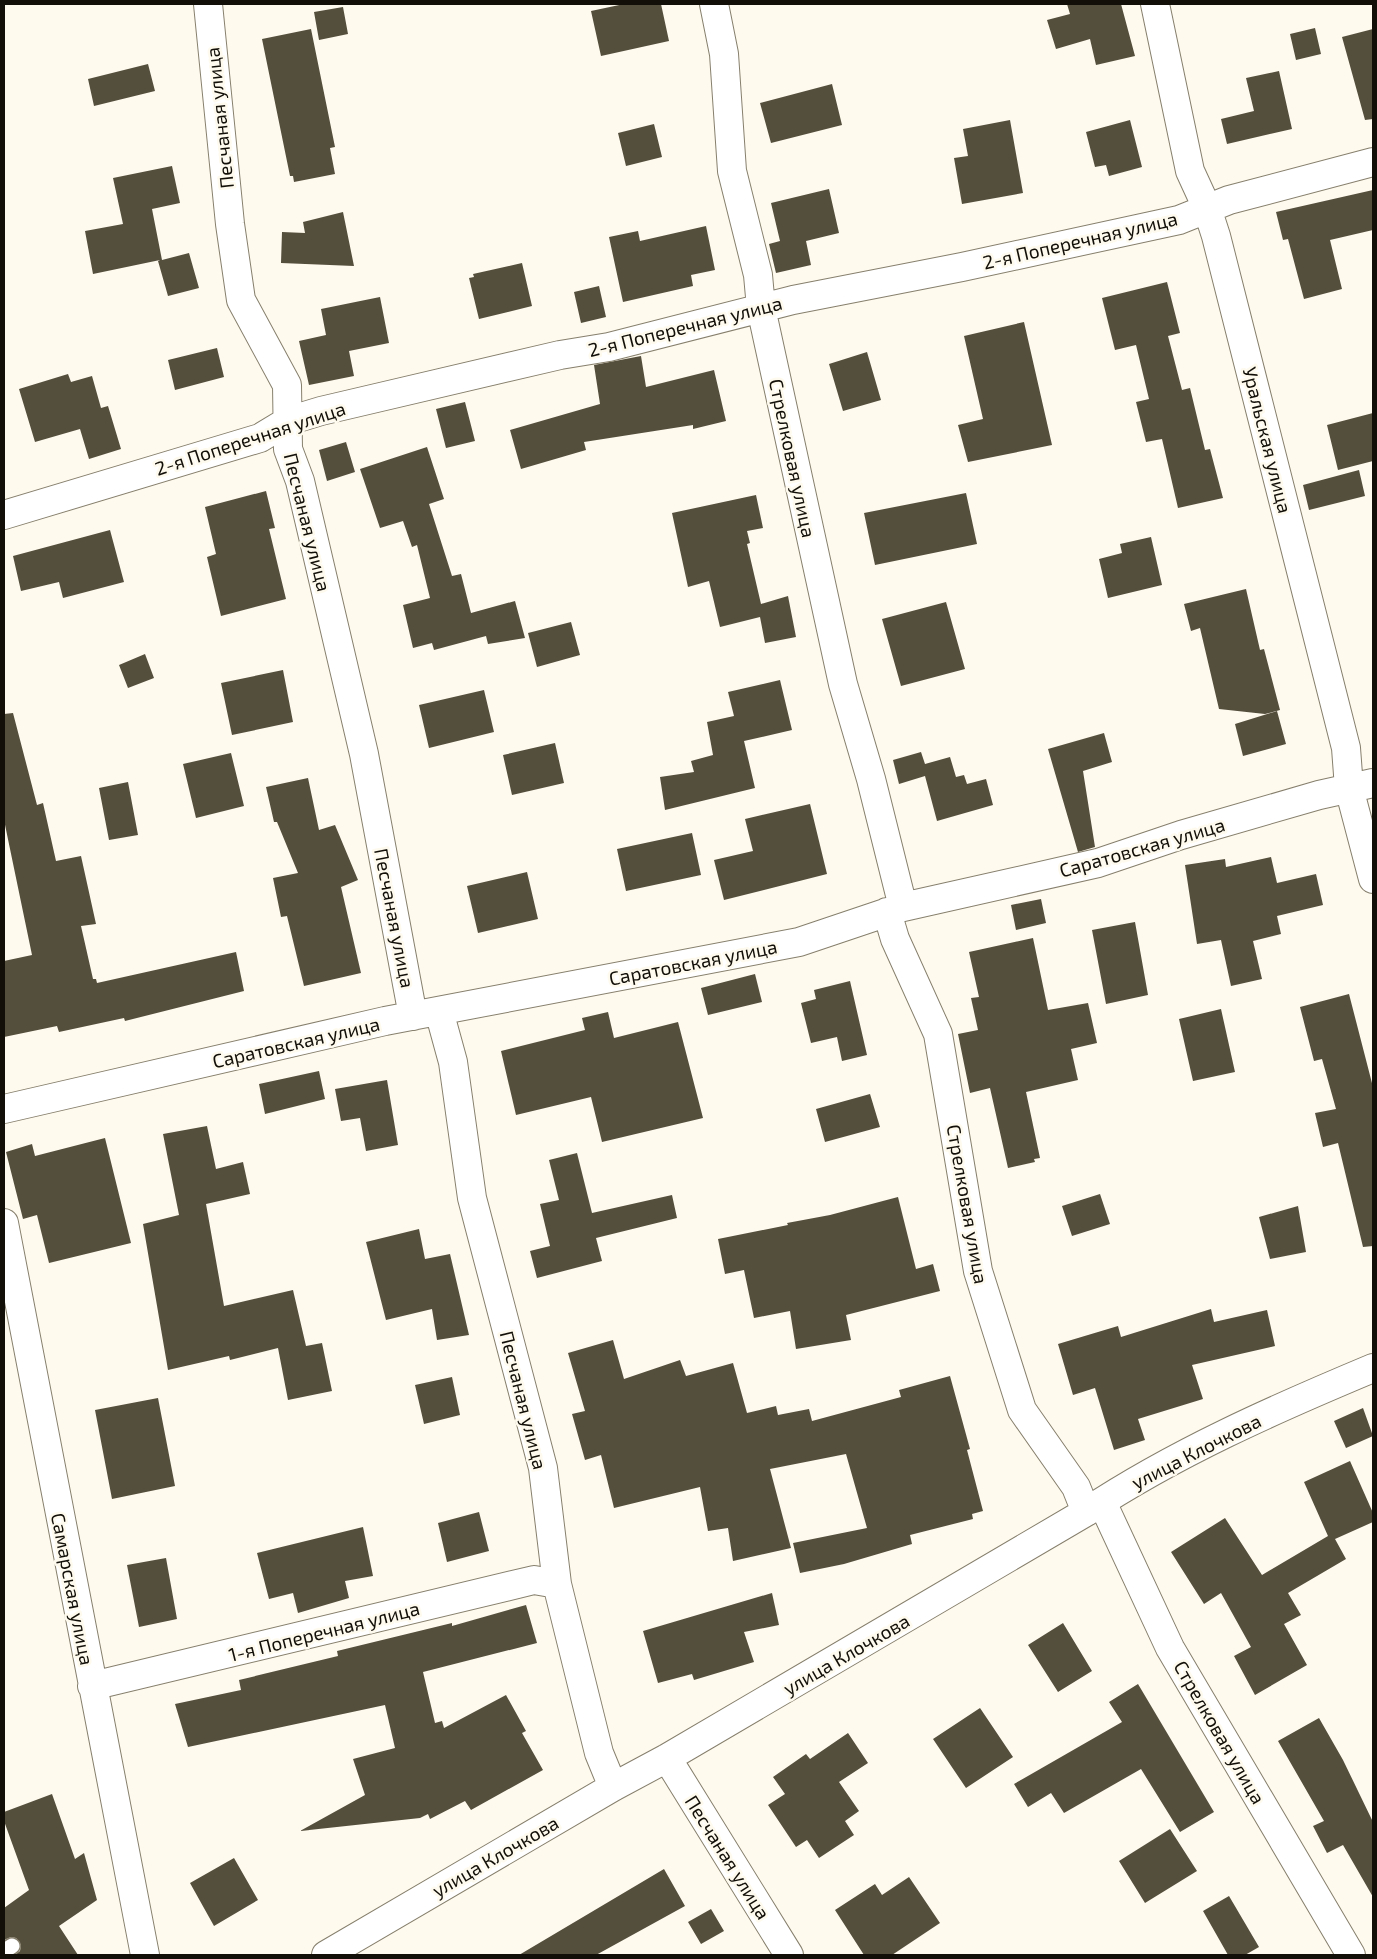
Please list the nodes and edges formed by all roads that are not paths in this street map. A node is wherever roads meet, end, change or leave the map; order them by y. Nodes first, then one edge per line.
1 (208, 4) edge
2 (714, 4) edge
3 (1154, 4) edge
4 (1373, 162) edge
5 (1207, 208) junction
6 (761, 308) junction
7 (288, 421) junction
8 (4, 515) edge
9 (1361, 785) edge
10 (1373, 879) edge
11 (895, 910) junction
12 (426, 1014) junction
13 (4, 1109) edge
14 (4, 1223) edge
15 (1373, 1368) edge
16 (1094, 1507) junction
17 (557, 1584) junction
18 (92, 1686) junction
19 (667, 1758) junction
20 (613, 1787) junction
21 (145, 1955) edge
22 (326, 1955) edge
23 (789, 1955) edge
24 (1351, 1955) edge

1 - 7 street, Песчаная улица
2 - 6 street, Стрелковая улица
3 - 5 street, Уральская улица
4 - 5 street, 2-я Поперечная улица
5 - 6 street, 2-я Поперечная улица
5 - 9 street, Уральская улица
6 - 7 street, 2-я Поперечная улица
6 - 11 street, Стрелковая улица
7 - 8 street, 2-я Поперечная улица
7 - 12 street, Песчаная улица
9 - 10 street, Уральская улица
9 - 11 street, Саратовская улица
11 - 12 street, Саратовская улица
11 - 16 street, Стрелковая улица
12 - 13 street, Саратовская улица
12 - 17 street, Песчаная улица
14 - 18 street, Самарская улица
15 - 16 street, улица Клочкова
16 - 19 street, улица Клочкова
16 - 24 street, Стрелковая улица
17 - 18 street, 1-я Поперечная улица
17 - 20 street, Песчаная улица
18 - 21 street, Самарская улица
19 - 20 street, улица Клочкова
19 - 23 street, Песчаная улица
20 - 22 street, улица Клочкова

